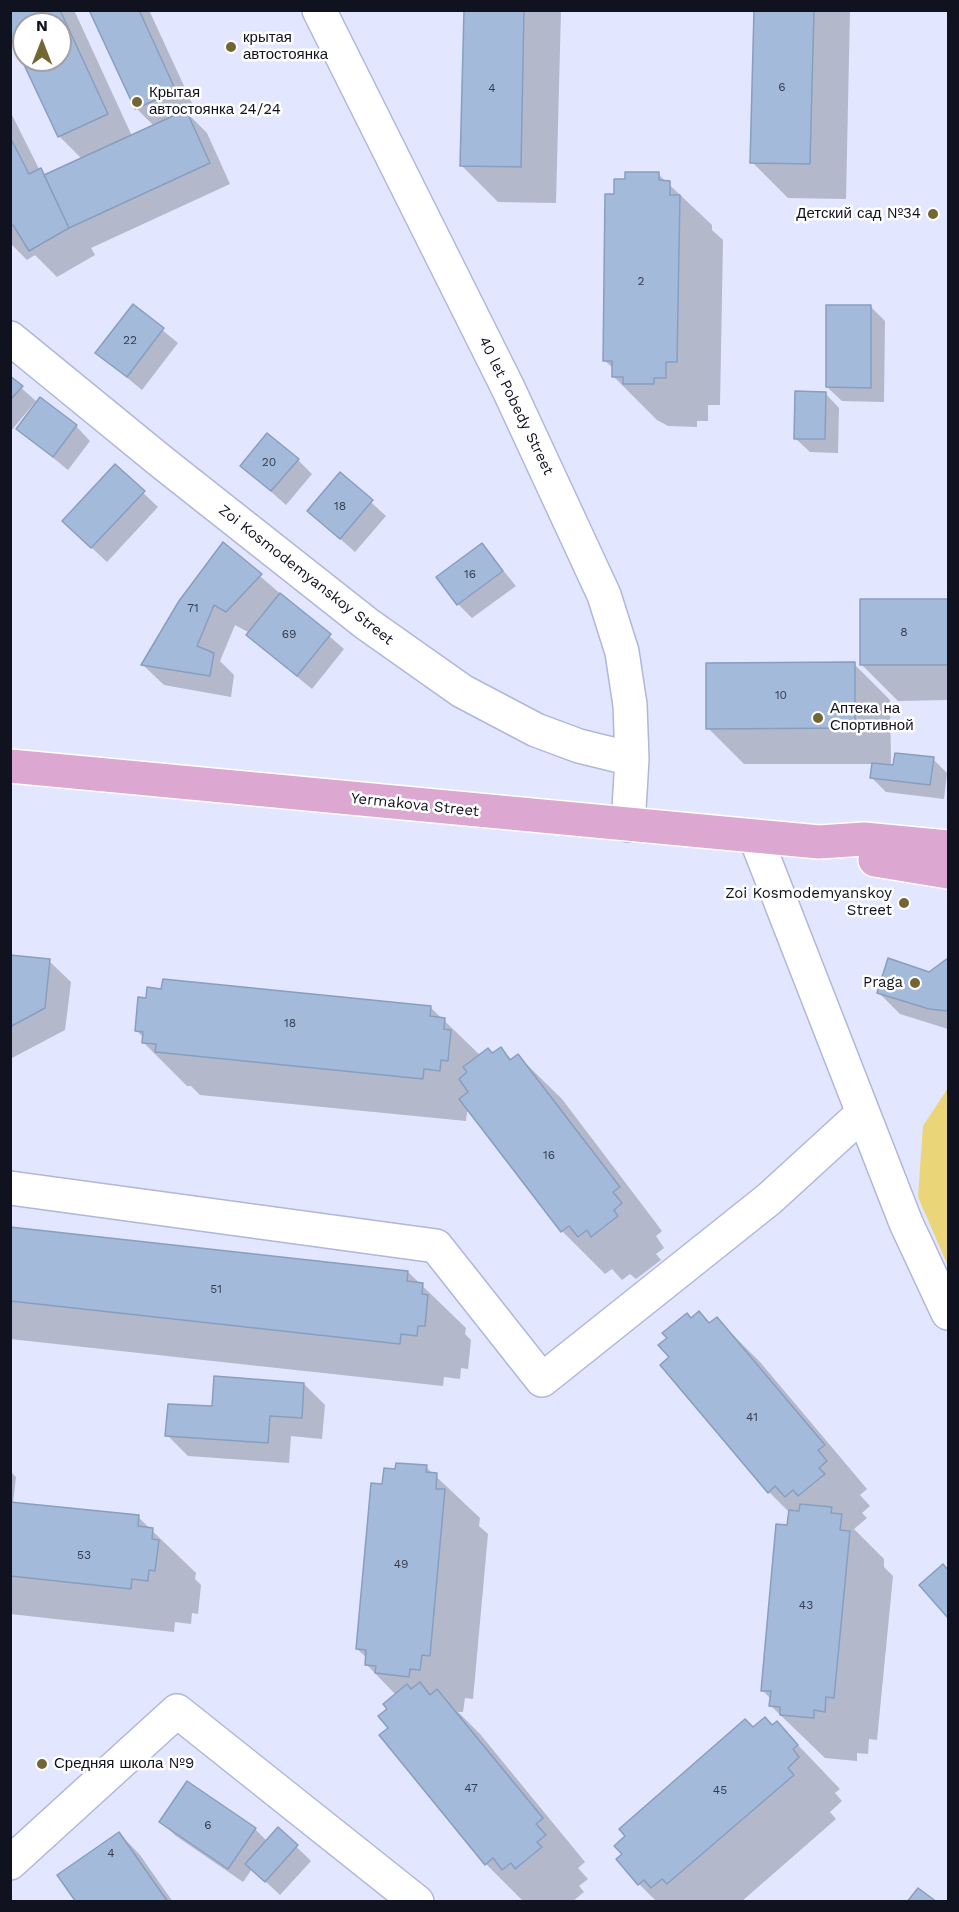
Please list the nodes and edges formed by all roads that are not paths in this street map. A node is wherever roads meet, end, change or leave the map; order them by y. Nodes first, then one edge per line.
1 (319, 10) edge
2 (10, 338) edge
3 (632, 759) junction
4 (10, 766) edge
5 (628, 825) junction
6 (754, 836) junction
7 (819, 842) junction
8 (948, 847) edge
9 (948, 872) edge
10 (862, 1114) junction
11 (10, 1188) edge
12 (948, 1312) edge
13 (10, 1863) edge
14 (417, 1902) edge

1 - 3 street, 40 let Pobedy Street
2 - 3 street, Zoi Kosmodemyanskoy Street
3 - 5 street, 40 let Pobedy Street
4 - 5 main road, Yermakova Street
5 - 6 main road, Yermakova Street
6 - 7 main road, Yermakova Street
6 - 10 street
7 - 8 main road, Yermakova Street
7 - 9 main road, Yermakova Street
10 - 11 street
10 - 12 street
13 - 14 street

